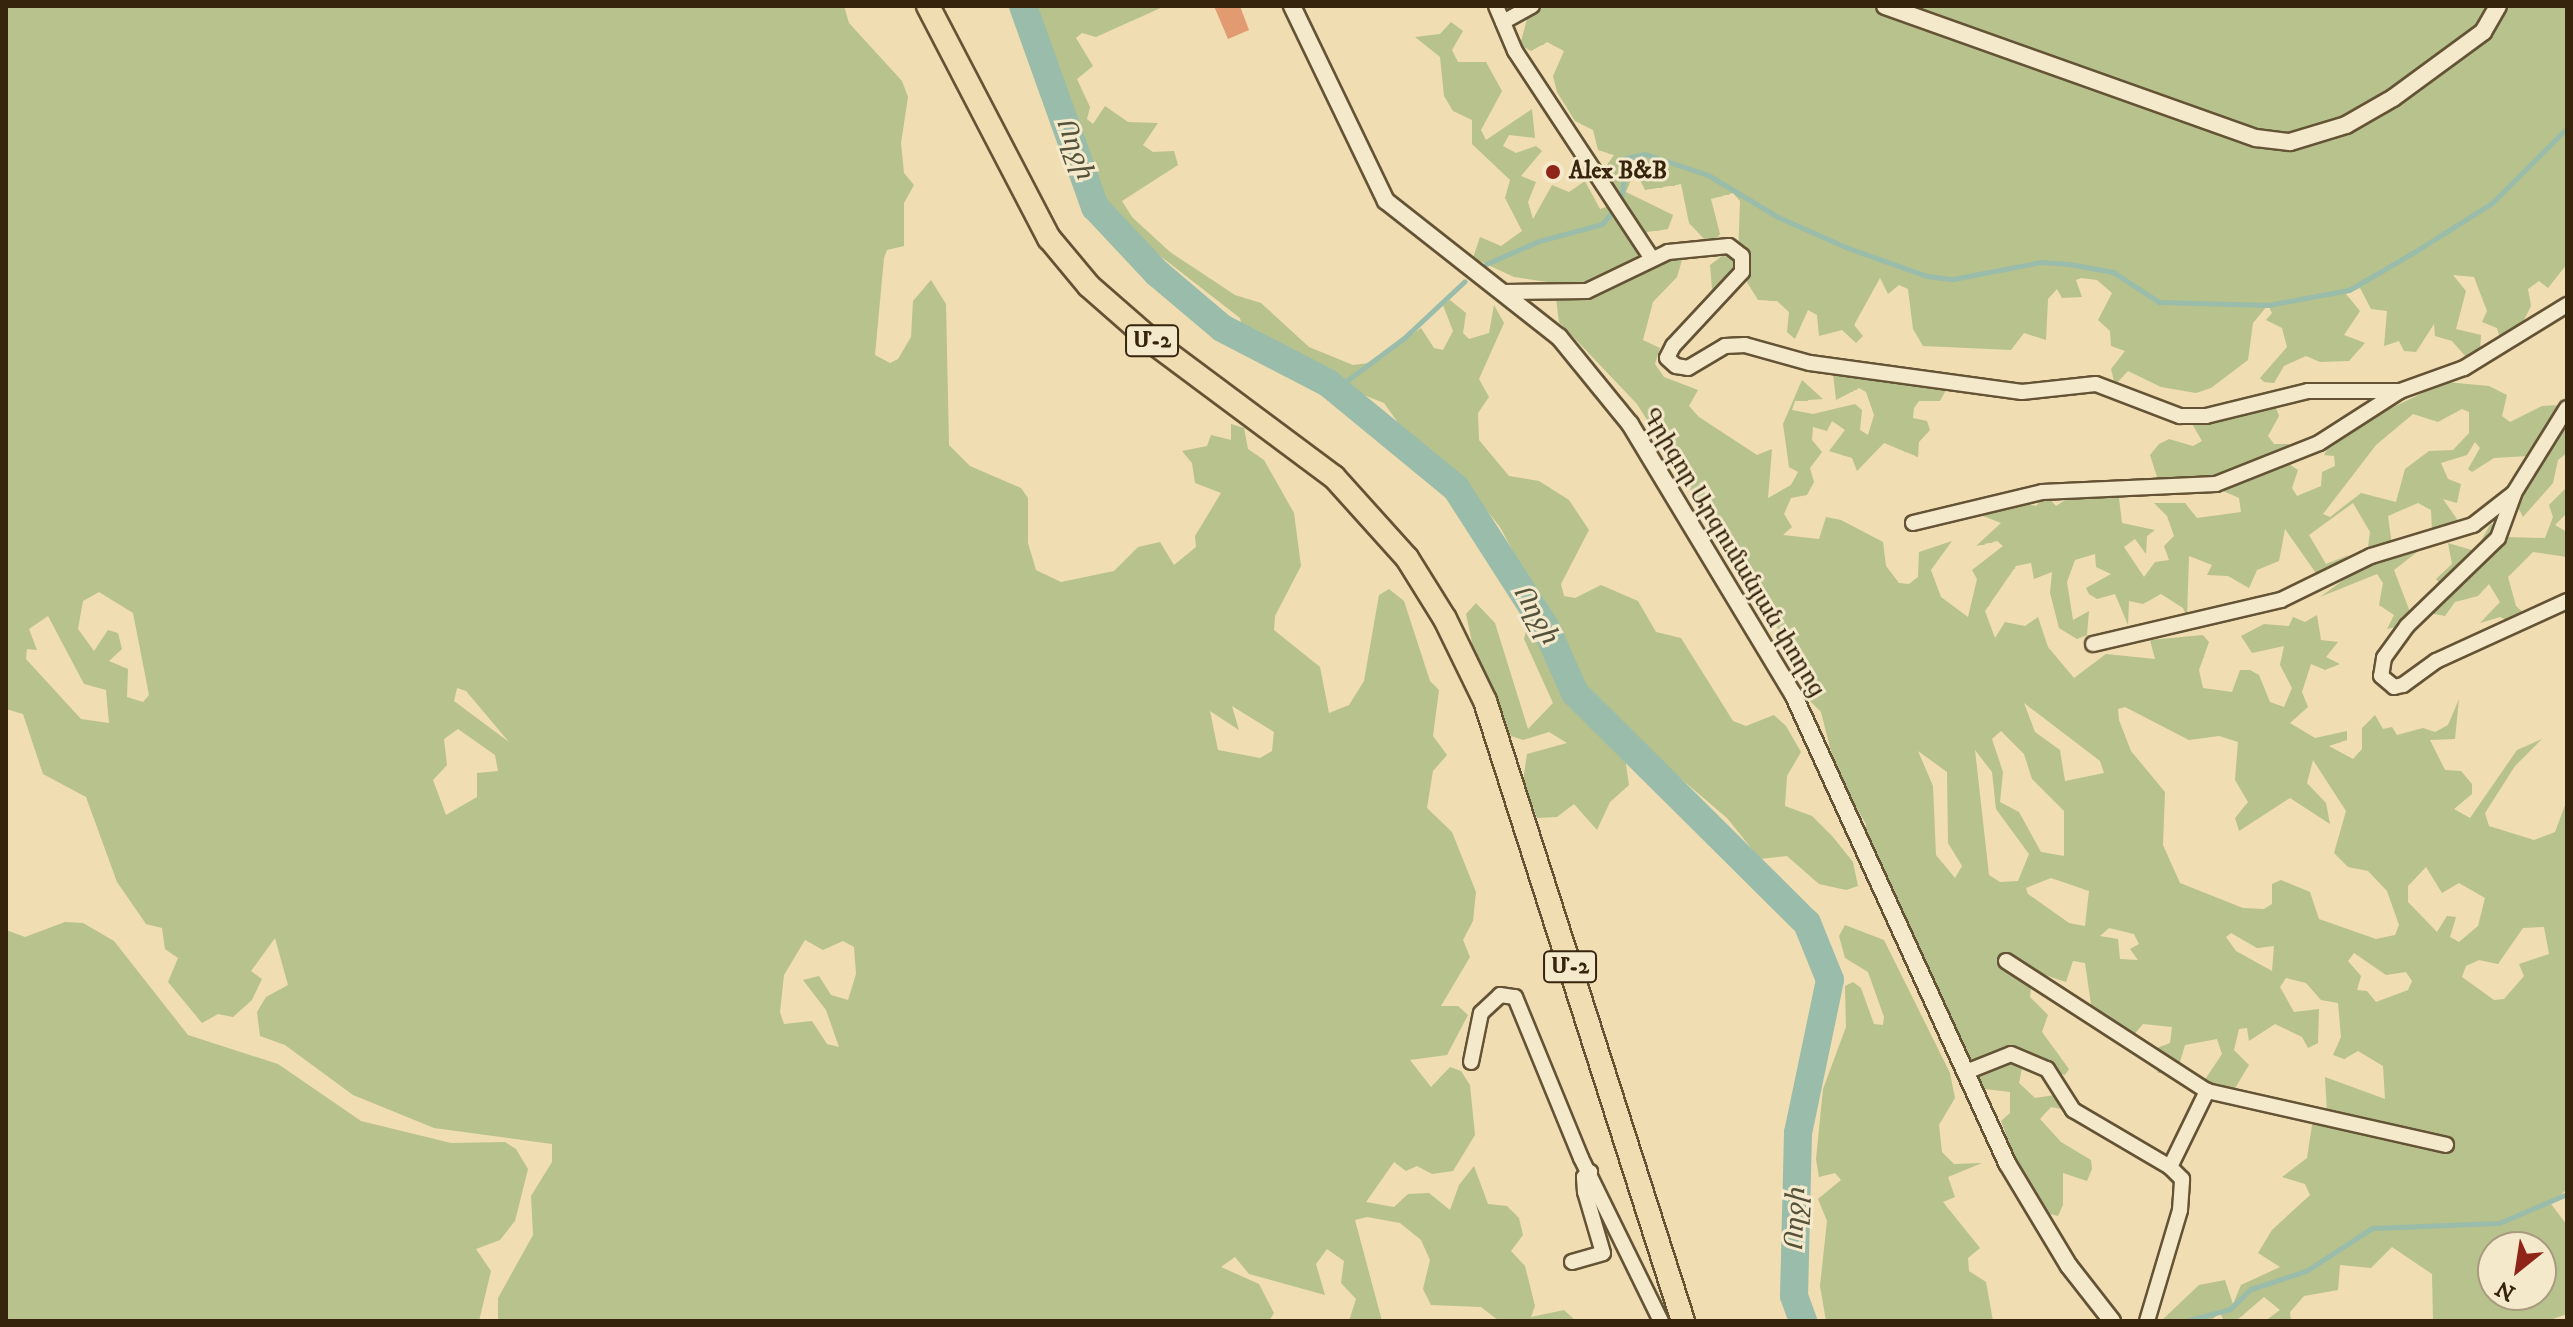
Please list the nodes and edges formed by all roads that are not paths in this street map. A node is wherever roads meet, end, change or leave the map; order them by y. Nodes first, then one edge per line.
1 (928, 6) edge
2 (1292, 6) edge
3 (1496, 6) edge
4 (1532, 6) edge
5 (1885, 6) edge
6 (2498, 6) edge
7 (1503, 22) junction
8 (1652, 259) junction
9 (1504, 292) junction
10 (2567, 305) edge
11 (2400, 391) junction
12 (2567, 408) edge
13 (2514, 493) junction
14 (1913, 523) dead end
15 (2567, 601) edge
16 (2093, 644) dead end
17 (2006, 961) dead end
18 (1471, 1062) dead end
19 (1966, 1072) junction
20 (2207, 1091) junction
21 (2446, 1145) dead end
22 (2170, 1167) junction
23 (1590, 1172) junction
24 (1572, 1262) dead end
25 (1661, 1321) edge
26 (1683, 1321) edge
27 (2112, 1321) edge
28 (2147, 1321) edge

1 - 26 highway, Մ-2
2 - 9 street, Գրիգոր Արզումանյան փողոց
3 - 7 street
4 - 7 street
5 - 6 street
7 - 8 street
8 - 9 street
8 - 11 street
9 - 19 street, Գրիգոր Արզումանյան փողոց
10 - 11 street
11 - 14 street
12 - 13 street
13 - 15 street
13 - 16 street
17 - 20 street
18 - 23 street
19 - 22 street
19 - 27 street, Գրիգոր Արզումանյան փողոց
20 - 21 street
20 - 22 street
22 - 28 street
23 - 24 street
23 - 25 street

